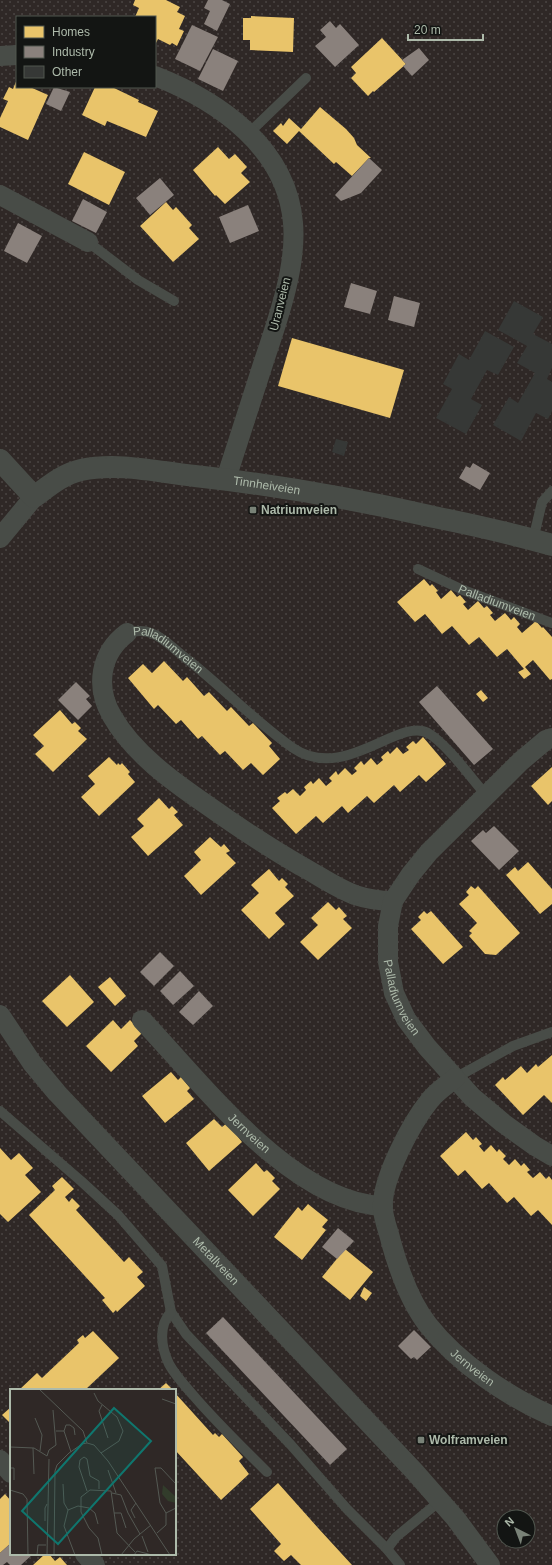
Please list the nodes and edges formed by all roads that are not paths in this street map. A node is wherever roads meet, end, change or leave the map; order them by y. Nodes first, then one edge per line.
1 (16, 55) edge
2 (0, 56) edge
3 (156, 76) edge
4 (306, 78) dead end
5 (249, 133) junction
6 (0, 195) edge
7 (88, 242) joint
8 (174, 301) dead end
9 (0, 460) edge
10 (226, 480) junction
11 (552, 490) edge
12 (34, 497) junction
13 (0, 538) edge
14 (543, 542) edge
15 (418, 570) dead end
16 (552, 623) edge
17 (127, 633) joint
18 (552, 738) edge
19 (486, 795) junction
20 (393, 901) junction
21 (0, 1015) edge
22 (142, 1020) dead end
23 (552, 1032) edge
24 (455, 1078) junction
25 (0, 1111) edge
26 (552, 1156) edge
27 (383, 1206) junction
28 (171, 1312) junction
29 (552, 1416) edge
30 (0, 1460) edge
31 (10, 1471) edge
32 (267, 1472) dead end
33 (440, 1501) junction
34 (387, 1549) junction
35 (87, 1555) edge
36 (95, 1565) edge
37 (400, 1565) edge
38 (490, 1565) edge

1 - 2 street
3 - 5 street, Uranveien
4 - 5 lane
5 - 10 street, Uranveien
6 - 7 street
7 - 8 lane
9 - 12 street
10 - 12 street, Tinnheiveien
10 - 14 street, Tinnheiveien
11 - 14 lane
12 - 13 street
15 - 16 lane, Palladiumveien
17 - 19 lane, Palladiumveien
17 - 20 street, Palladiumveien
18 - 19 street, Palladiumveien
19 - 20 street, Palladiumveien
20 - 24 street, Palladiumveien
21 - 33 street, Metallveien
22 - 27 street, Jernveien
23 - 24 lane
24 - 26 street, Palladiumveien
24 - 27 street, Jernveien
25 - 28 lane
27 - 29 street, Jernveien
28 - 32 lane
28 - 34 lane
30 - 31 street
33 - 34 lane
33 - 38 street, Metallveien
34 - 37 lane
35 - 36 street

